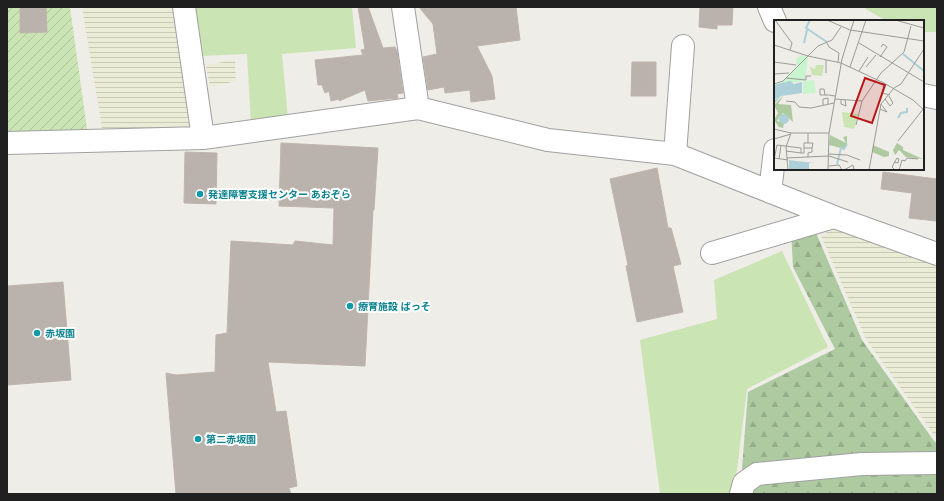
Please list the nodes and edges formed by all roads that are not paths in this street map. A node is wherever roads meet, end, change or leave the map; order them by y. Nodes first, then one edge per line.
1 (184, 7) edge
2 (403, 7) edge
3 (769, 7) edge
4 (775, 20) edge
5 (683, 46) dead end
6 (924, 95) edge
7 (937, 98) edge
8 (418, 108) junction
9 (203, 138) junction
10 (7, 143) edge
11 (675, 154) junction
12 (774, 158) edge
13 (770, 192) junction
14 (834, 217) junction
15 (712, 254) dead end
16 (937, 254) edge
17 (937, 463) edge
18 (741, 494) edge

1 - 9 street
2 - 8 street
3 - 4 street
5 - 11 street
6 - 7 street
8 - 9 street
8 - 11 street
9 - 10 street
11 - 13 street
12 - 13 street
13 - 14 street
14 - 15 street
14 - 16 street
17 - 18 street

